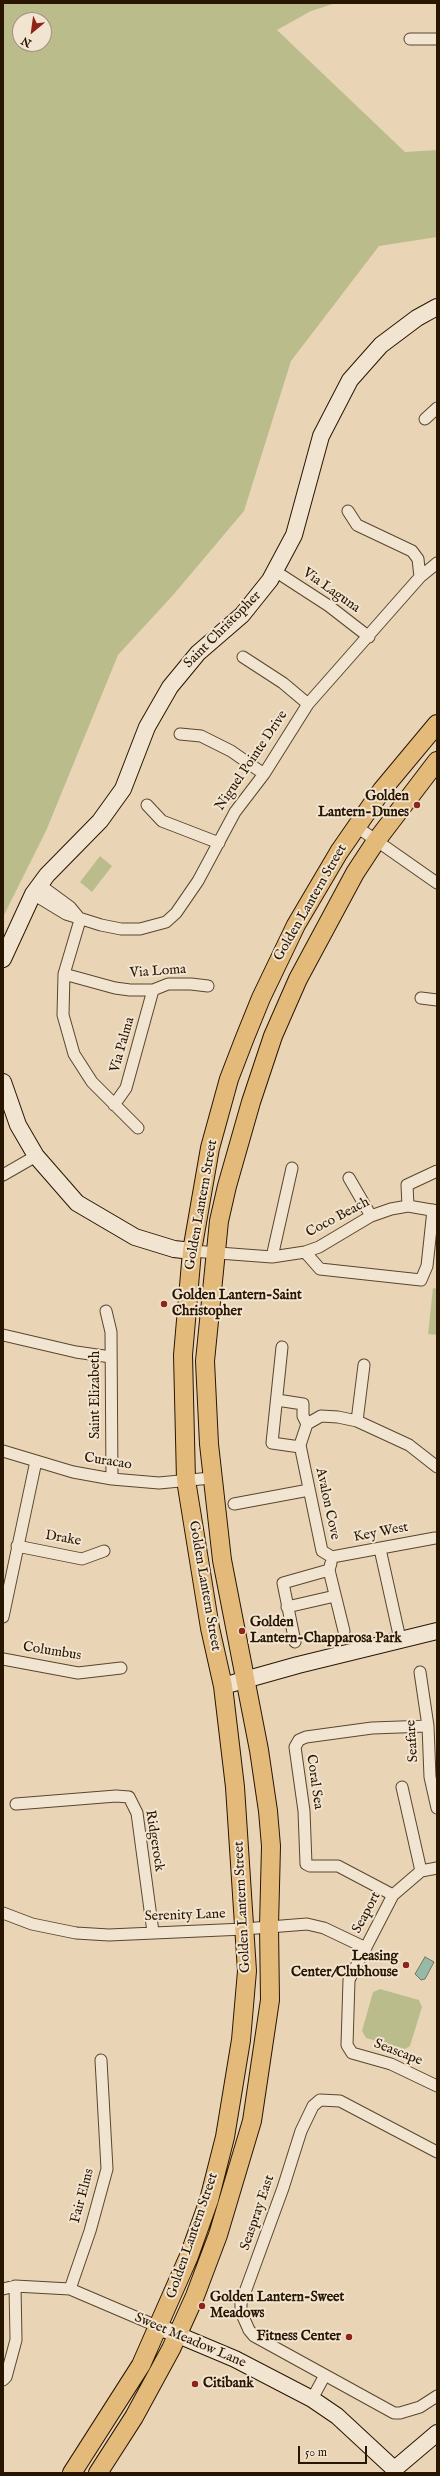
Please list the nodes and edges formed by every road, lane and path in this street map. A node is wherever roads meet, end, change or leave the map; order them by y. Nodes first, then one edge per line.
1 (410, 39) dead end
2 (437, 39) edge
3 (437, 308) edge
4 (437, 408) edge
5 (425, 420) dead end
6 (348, 512) dead end
7 (437, 563) edge
8 (275, 571) junction
9 (420, 578) junction
10 (369, 637) junction
11 (243, 657) dead end
12 (308, 704) junction
13 (437, 724) edge
14 (180, 734) dead end
15 (437, 761) edge
16 (264, 774) junction
17 (147, 805) dead end
18 (357, 827) junction
19 (376, 841) junction
20 (219, 843) junction
21 (437, 883) edge
22 (37, 890) junction
23 (80, 920) junction
24 (3, 959) edge
25 (64, 974) junction
26 (208, 986) dead end
27 (154, 990) junction
28 (421, 998) dead end
29 (437, 1000) edge
30 (3, 1082) edge
31 (114, 1105) junction
32 (138, 1128) dead end
33 (36, 1156) junction
34 (292, 1168) dead end
35 (437, 1171) edge
36 (3, 1175) edge
37 (349, 1178) dead end
38 (408, 1206) junction
39 (435, 1211) edge
40 (371, 1216) junction
41 (192, 1251) junction
42 (305, 1252) junction
43 (215, 1254) junction
44 (272, 1257) junction
45 (106, 1311) dead end
46 (3, 1335) edge
47 (282, 1347) dead end
48 (111, 1357) junction
49 (364, 1365) dead end
50 (277, 1400) junction
51 (357, 1422) junction
52 (307, 1424) junction
53 (300, 1447) junction
54 (3, 1451) edge
55 (36, 1461) junction
56 (437, 1467) edge
57 (212, 1478) junction
58 (112, 1479) junction
59 (186, 1480) junction
60 (309, 1490) junction
61 (234, 1504) dead end
62 (435, 1538) dead end
63 (17, 1546) junction
64 (380, 1549) junction
65 (104, 1551) dead end
66 (332, 1557) junction
67 (329, 1570) junction
68 (335, 1596) junction
69 (287, 1607) junction
70 (3, 1617) edge
71 (344, 1631) dead end
72 (437, 1632) edge
73 (400, 1639) junction
74 (295, 1642) dead end
75 (3, 1659) edge
76 (121, 1668) dead end
77 (420, 1672) dead end
78 (246, 1679) junction
79 (223, 1686) junction
80 (428, 1726) junction
81 (402, 1787) dead end
82 (16, 1804) dead end
83 (437, 1808) edge
84 (437, 1868) edge
85 (421, 1871) junction
86 (393, 1895) junction
87 (3, 1912) edge
88 (269, 1926) junction
89 (244, 1929) junction
90 (153, 1932) junction
91 (366, 1948) junction
92 (349, 2050) joint
93 (101, 2060) dead end
94 (437, 2086) edge
95 (437, 2152) edge
96 (15, 2286) junction
97 (3, 2289) edge
98 (70, 2289) junction
99 (159, 2327) junction
100 (177, 2335) junction
101 (325, 2376) junction
102 (3, 2380) edge
103 (437, 2396) edge
104 (312, 2399) junction
105 (437, 2433) edge
106 (72, 2473) edge
107 (98, 2473) edge

1 - 2 street
3 - 8 street, Saint Christopher
4 - 5 street
6 - 9 street
7 - 9 street, Niguel Pointe Drive
8 - 10 street, Via Laguna
8 - 22 street, Saint Christopher
9 - 10 street, Niguel Pointe Drive
10 - 12 street, Niguel Pointe Drive
11 - 12 street
12 - 16 street, Niguel Pointe Drive
13 - 18 main road, Golden Lantern Street
14 - 16 street
15 - 19 main road, Golden Lantern Street
16 - 20 street, Niguel Pointe Drive
17 - 20 street
18 - 19 street
18 - 41 main road, Golden Lantern Street
19 - 21 street
19 - 43 main road, Golden Lantern Street
20 - 23 street, Niguel Pointe Drive
22 - 23 street
22 - 24 street, Saint Christopher
23 - 25 street
25 - 27 street, Via Loma
25 - 31 street
26 - 27 street, Via Loma
27 - 31 street, Via Palma
28 - 29 street
30 - 33 street
31 - 32 street
33 - 36 street
33 - 41 street
34 - 44 street
35 - 38 street
37 - 40 street
38 - 39 street, Coco Beach
38 - 40 street, Coco Beach
39 - 42 street, Coco Beach
40 - 42 street, Coco Beach
41 - 43 street
41 - 59 main road, Golden Lantern Street
42 - 44 street
43 - 44 street
43 - 57 main road, Golden Lantern Street
45 - 48 street, Saint Elizabeth
46 - 48 street
47 - 50 street
48 - 58 street, Saint Elizabeth
49 - 51 street
50 - 52 street
50 - 53 street
51 - 52 street
51 - 56 street
52 - 53 street, Avalon Cove
53 - 60 street, Avalon Cove
54 - 55 street, Curacao
55 - 58 street, Curacao
55 - 63 street
57 - 59 street, Curacao
57 - 78 main road, Golden Lantern Street
58 - 59 street, Curacao
59 - 79 main road, Golden Lantern Street
60 - 61 street
60 - 66 street, Avalon Cove
62 - 64 street, Key West
63 - 65 street, Drake
63 - 70 street
64 - 66 street, Key West
64 - 73 street
66 - 67 street, Avalon Cove
67 - 68 street, Avalon Cove
67 - 69 street
68 - 69 street
68 - 71 street, Avalon Cove
69 - 74 street
72 - 73 street
73 - 78 street
75 - 76 street, Columbus
77 - 80 street, Seafare
78 - 79 street
78 - 88 main road, Golden Lantern Street
79 - 89 main road, Golden Lantern Street
80 - 83 street, Seafare
80 - 86 street, Coral Sea
81 - 85 street
82 - 90 street, Ridgerock
84 - 85 street, Seaport
85 - 86 street, Seaport
86 - 91 street, Seaport
87 - 90 street, Serenity Lane
88 - 89 street, Serenity Lane
88 - 91 street, Serenity Lane
88 - 100 main road, Golden Lantern Street
89 - 90 street, Serenity Lane
89 - 99 main road, Golden Lantern Street
91 - 92 street, Seaport
92 - 94 street, Seascape
93 - 98 street, Fair Elms
95 - 101 street, Seaspray East
96 - 97 street, Sweet Meadow Lane
96 - 98 street, Sweet Meadow Lane
96 - 102 street
98 - 99 street, Sweet Meadow Lane
99 - 100 street, Sweet Meadow Lane
99 - 106 main road, Golden Lantern Street
100 - 104 street, Sweet Meadow Lane
100 - 107 main road, Golden Lantern Street
101 - 103 street
101 - 104 street
104 - 105 street, Sweet Meadow Lane

